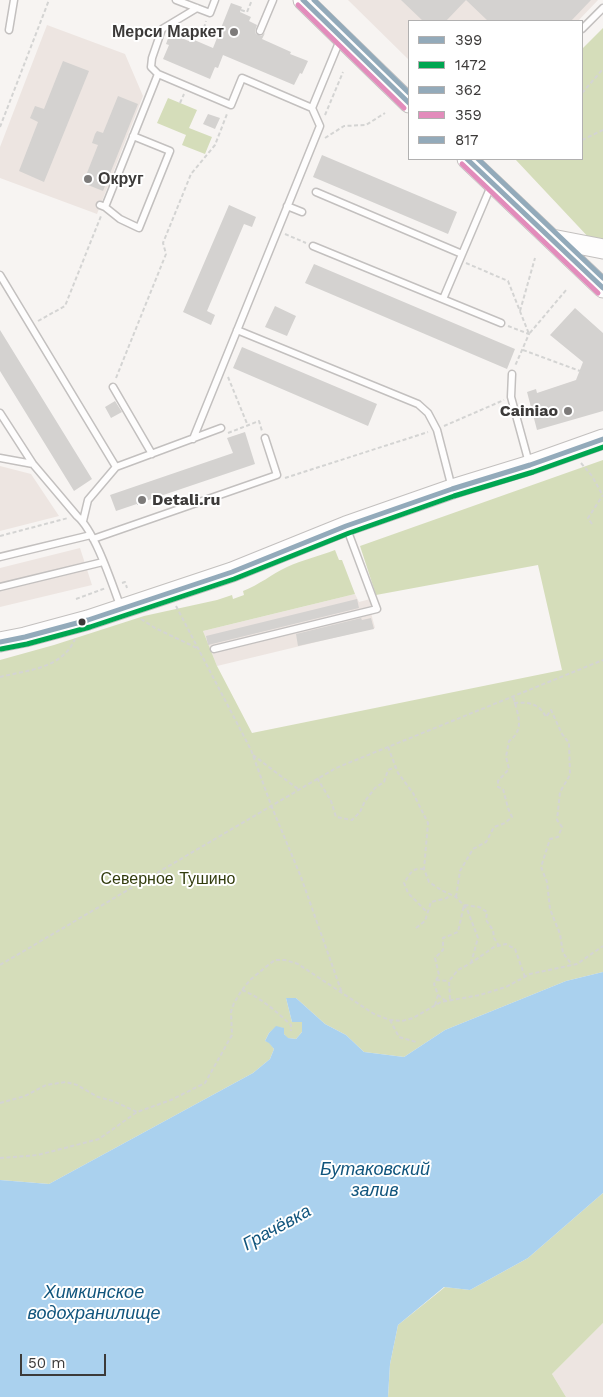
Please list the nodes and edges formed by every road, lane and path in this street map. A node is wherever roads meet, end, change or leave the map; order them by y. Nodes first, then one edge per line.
1 (14, 0) edge
2 (49, 0) edge
3 (176, 0) edge
4 (215, 0) edge
5 (252, 0) edge
6 (273, 0) edge
7 (303, 0) edge
8 (197, 8) junction
9 (603, 8) edge
10 (241, 10) dead end
11 (583, 28) edge
12 (9, 30) dead end
13 (260, 31) dead end
14 (341, 37) junction
15 (603, 69) edge
16 (343, 72) dead end
17 (158, 74) junction
18 (583, 92) edge
19 (408, 102) edge
20 (231, 105) junction
21 (312, 108) junction
22 (385, 113) dead end
23 (320, 126) junction
24 (0, 127) edge
25 (603, 130) edge
26 (134, 136) junction
27 (583, 140) edge
28 (312, 146) junction
29 (468, 160) edge
30 (492, 183) junction
31 (316, 192) dead end
32 (102, 206) junction
33 (287, 206) junction
34 (302, 212) dead end
35 (277, 231) junction
36 (552, 239) junction
37 (313, 246) joint
38 (603, 249) edge
39 (461, 257) junction
40 (535, 258) dead end
41 (0, 275) edge
42 (603, 288) edge
43 (567, 289) dead end
44 (444, 299) junction
45 (520, 311) junction
46 (501, 323) joint
47 (30, 326) junction
48 (237, 330) junction
49 (529, 334) junction
50 (522, 350) junction
51 (222, 365) junction
52 (580, 371) dead end
53 (512, 374) joint
54 (113, 387) joint
55 (510, 396) junction
56 (0, 413) edge
57 (248, 426) junction
58 (221, 428) joint
59 (437, 430) junction
60 (265, 438) joint
61 (193, 439) junction
62 (603, 439) edge
63 (570, 450) junction
64 (152, 454) junction
65 (0, 458) edge
66 (33, 464) junction
67 (530, 465) junction
68 (116, 467) junction
69 (277, 475) junction
70 (452, 489) junction
71 (603, 495) edge
72 (77, 516) junction
73 (83, 521) junction
74 (592, 524) dead end
75 (346, 526) junction
76 (0, 536) edge
77 (92, 537) junction
78 (0, 557) edge
79 (103, 562) junction
80 (113, 585) junction
81 (0, 588) edge
82 (127, 588) dead end
83 (76, 599) dead end
84 (176, 606) dead end
85 (129, 612) junction
86 (76, 636) dead end
87 (0, 642) edge
88 (200, 649) junction
89 (214, 649) dead end
90 (603, 660) edge
91 (0, 677) edge
92 (513, 696) junction
93 (514, 703) junction
94 (388, 747) junction
95 (253, 755) junction
96 (396, 766) junction
97 (317, 778) junction
98 (298, 789) junction
99 (271, 805) junction
100 (424, 869) junction
101 (450, 894) junction
102 (456, 897) junction
103 (464, 905) junction
104 (427, 912) junction
105 (416, 928) dead end
106 (499, 946) junction
107 (603, 946) edge
108 (471, 963) junction
109 (0, 964) edge
110 (572, 965) junction
111 (525, 977) junction
112 (436, 980) junction
113 (449, 982) junction
114 (242, 990) junction
115 (342, 993) junction
116 (438, 995) junction
117 (448, 1001) junction
118 (435, 1005) junction
119 (390, 1020) junction
120 (291, 1031) dead end
121 (416, 1042) dead end
122 (0, 1103) edge
123 (138, 1112) junction
124 (0, 1158) edge

1 - 12 lane
2 - 24 path
3 - 8 lane
4 - 8 lane
5 - 10 path
6 - 13 lane
7 - 14 main road
8 - 17 lane
9 - 11 lane
14 - 19 main road
14 - 21 lane
15 - 18 path
16 - 23 path
17 - 20 lane
17 - 26 lane
20 - 21 lane
20 - 54 path
21 - 23 lane
22 - 28 path
23 - 28 lane
25 - 27 path
26 - 32 lane
26 - 32 lane
28 - 33 lane
29 - 30 main road
30 - 36 main road
30 - 39 lane
31 - 39 lane
32 - 47 path
33 - 34 lane
33 - 35 lane
35 - 37 path
35 - 48 lane
36 - 38 main road
36 - 42 main road
37 - 44 lane
39 - 44 lane
39 - 45 path
40 - 45 path
41 - 47 lane
43 - 49 path
44 - 46 lane
45 - 49 path
46 - 49 path
47 - 68 lane
48 - 51 lane
48 - 59 lane
49 - 50 path
50 - 52 path
50 - 53 path
51 - 57 path
51 - 61 lane
53 - 55 lane
54 - 64 lane
55 - 59 path
55 - 67 lane
56 - 66 lane
57 - 58 path
57 - 60 path
58 - 61 lane
59 - 69 path
59 - 70 lane
60 - 69 lane
61 - 64 lane
62 - 63 main road
63 - 67 main road
63 - 71 path
64 - 68 lane
65 - 66 lane
66 - 72 lane
67 - 70 main road
68 - 73 lane
69 - 77 lane
70 - 75 main road
71 - 74 path
72 - 73 lane
72 - 76 path
73 - 77 lane
75 - 85 main road
75 - 89 lane
77 - 78 lane
77 - 79 lane
79 - 80 lane
79 - 81 lane
80 - 82 path
80 - 83 path
80 - 85 lane
84 - 88 path
85 - 87 main road
85 - 88 path
86 - 91 path
88 - 95 path
90 - 92 path
92 - 93 path
92 - 94 path
93 - 102 path
93 - 110 path
94 - 96 path
94 - 97 path
95 - 98 path
95 - 99 path
96 - 97 path
96 - 100 path
97 - 98 path
98 - 99 path
99 - 109 path
99 - 115 path
100 - 101 path
100 - 104 path
101 - 102 path
101 - 104 path
102 - 103 path
103 - 106 path
103 - 108 path
103 - 112 path
104 - 105 path
106 - 108 path
106 - 111 path
107 - 110 path
108 - 113 path
110 - 111 path
111 - 117 path
112 - 113 path
112 - 116 path
113 - 117 path
114 - 115 path
114 - 120 path
114 - 123 path
115 - 119 path
116 - 117 path
116 - 118 path
117 - 118 path
118 - 119 path
119 - 121 path
122 - 123 path
123 - 124 path

